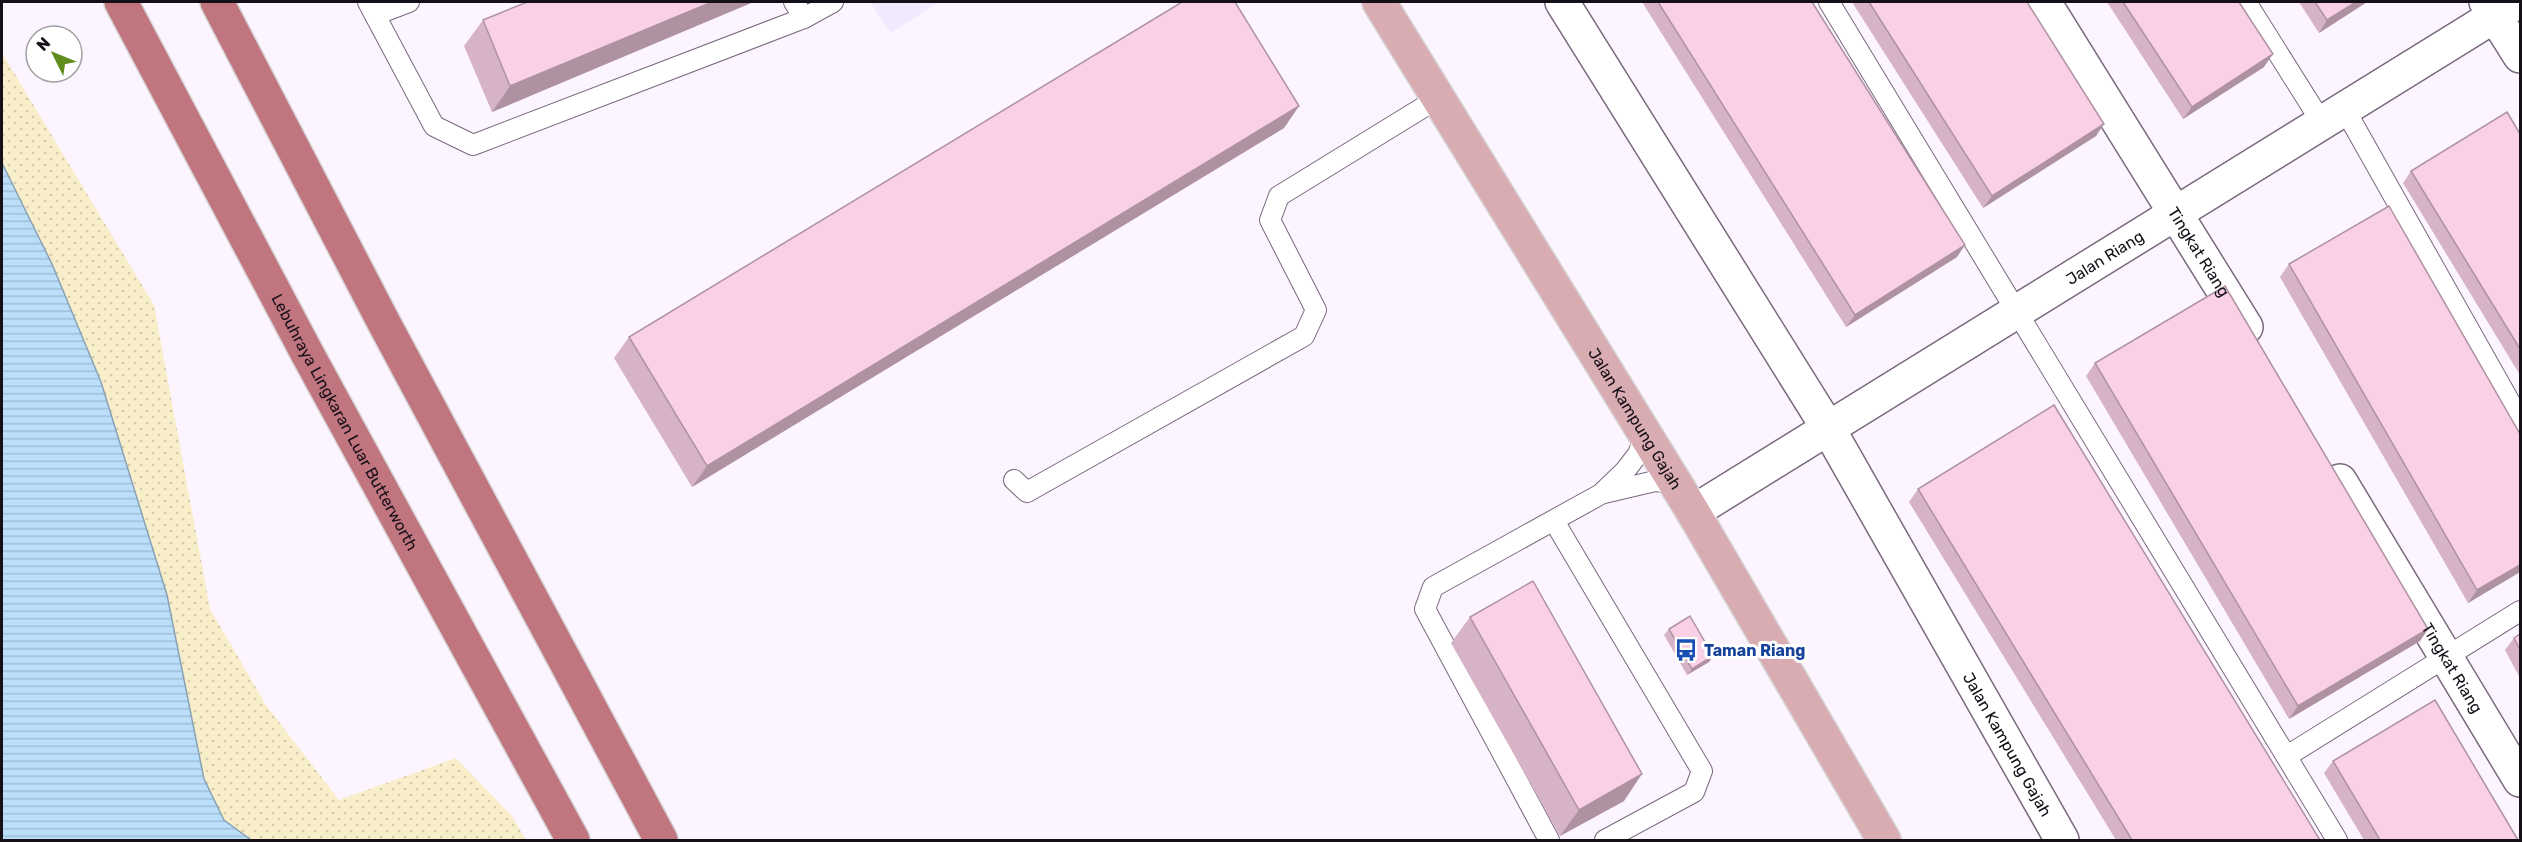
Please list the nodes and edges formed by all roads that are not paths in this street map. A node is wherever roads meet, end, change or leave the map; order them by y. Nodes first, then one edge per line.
1 (121, 2) edge
2 (217, 2) edge
3 (409, 2) edge
4 (833, 2) edge
5 (1379, 2) edge
6 (1562, 2) edge
7 (1829, 2) edge
8 (2044, 2) edge
9 (2246, 2) edge
10 (2500, 6) edge
11 (372, 8) edge
12 (799, 10) edge
13 (2520, 56) edge
14 (1440, 97) junction
15 (2333, 116) junction
16 (2177, 212) junction
17 (2018, 311) junction
18 (2263, 354) edge
19 (2520, 420) edge
20 (1828, 428) junction
21 (1646, 434) junction
22 (2324, 455) edge
23 (1014, 480) dead end
24 (1675, 483) junction
25 (1601, 494) junction
26 (1694, 512) junction
27 (1554, 521) junction
28 (2520, 611) edge
29 (2447, 657) junction
30 (2287, 756) junction
31 (2520, 780) edge
32 (573, 840) edge
33 (661, 840) edge
34 (1549, 840) edge
35 (1605, 840) edge
36 (1884, 840) edge
37 (2062, 840) edge
38 (2337, 840) edge

1 - 32 highway, Lebuhraya Lingkaran Luar Butterworth
2 - 33 highway
3 - 11 lane
4 - 12 lane
5 - 14 main road, Jalan Kampung Gajah
6 - 20 street, Jalan Kampung Gajah
7 - 17 lane
8 - 16 street, Tingkat Riang
9 - 15 lane
10 - 13 street
10 - 15 street, Jalan Riang
11 - 12 lane
14 - 21 main road, Jalan Kampung Gajah
14 - 23 lane
15 - 16 street, Jalan Riang
15 - 19 lane
16 - 17 street, Jalan Riang
16 - 18 street, Tingkat Riang
17 - 20 street, Jalan Riang
17 - 30 lane
20 - 26 street, Jalan Riang
20 - 37 street, Jalan Kampung Gajah
21 - 24 main road, Jalan Kampung Gajah
21 - 25 lane
22 - 29 street, Tingkat Riang
24 - 25 lane
24 - 26 main road, Jalan Kampung Gajah
25 - 27 lane
26 - 36 main road, Jalan Kampung Gajah
27 - 34 lane
27 - 35 lane
28 - 29 lane
29 - 30 lane
29 - 31 street, Tingkat Riang
30 - 38 lane

